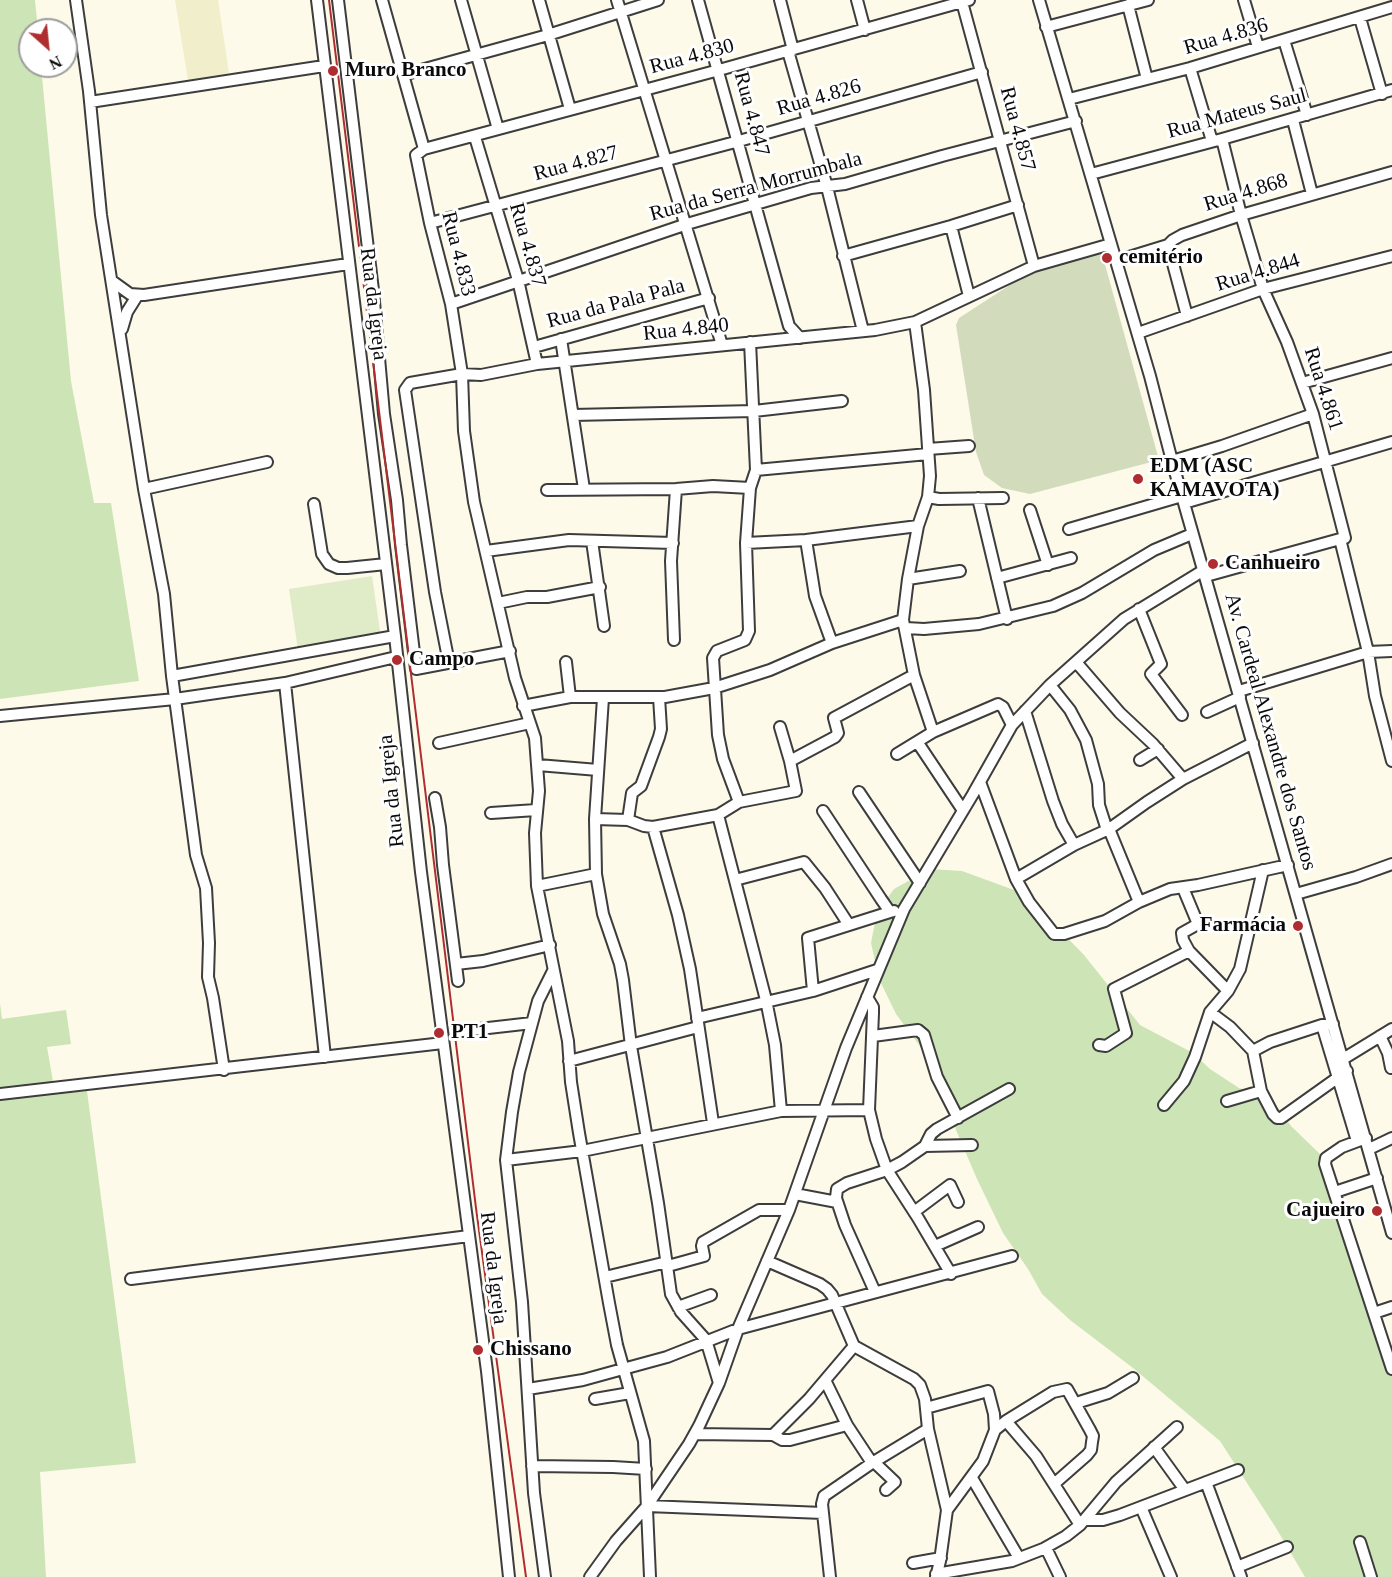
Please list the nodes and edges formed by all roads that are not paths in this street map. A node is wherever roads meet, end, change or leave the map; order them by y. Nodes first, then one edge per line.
1 (76, 0) edge
2 (317, 0) edge
3 (338, 0) edge
4 (382, 0) edge
5 (461, 0) edge
6 (539, 0) edge
7 (617, 0) edge
8 (658, 0) edge
9 (698, 0) edge
10 (780, 0) edge
11 (857, 0) edge
12 (1039, 0) edge
13 (1148, 0) edge
14 (1244, 0) edge
15 (965, 1) edge
16 (937, 4) edge
17 (1128, 5) junction
18 (1384, 6) edge
19 (621, 12) junction
20 (1360, 18) junction
21 (1046, 27) junction
22 (865, 30) junction
23 (548, 35) junction
24 (1284, 40) junction
25 (1258, 47) junction
26 (791, 51) junction
27 (477, 54) junction
28 (324, 66) junction
29 (1190, 68) junction
30 (719, 70) junction
31 (982, 72) junction
32 (403, 75) junction
33 (1147, 79) junction
34 (646, 90) junction
35 (1387, 92) edge
36 (1069, 99) junction
37 (90, 102) junction
38 (570, 109) junction
39 (1307, 116) junction
40 (1293, 120) junction
41 (807, 121) junction
42 (1076, 121) junction
43 (498, 129) junction
44 (476, 136) junction
45 (1217, 140) junction
46 (739, 141) junction
47 (1000, 141) junction
48 (424, 149) junction
49 (666, 160) junction
50 (1392, 172) edge
51 (1091, 174) junction
52 (827, 187) junction
53 (1312, 194) junction
54 (754, 204) junction
55 (1017, 205) junction
56 (495, 206) junction
57 (1241, 214) junction
58 (430, 223) junction
59 (687, 224) junction
60 (951, 226) junction
61 (1111, 244) junction
62 (1168, 245) junction
63 (843, 256) junction
64 (1392, 256) edge
65 (1116, 261) junction
66 (348, 264) junction
67 (1034, 266) junction
68 (518, 280) junction
69 (112, 281) junction
70 (1263, 288) junction
71 (137, 296) junction
72 (969, 296) junction
73 (709, 298) junction
74 (451, 304) junction
75 (1187, 316) junction
76 (915, 322) junction
77 (789, 326) junction
78 (863, 331) junction
79 (1138, 333) junction
80 (121, 335) junction
81 (800, 338) junction
82 (561, 339) junction
83 (778, 340) junction
84 (750, 342) junction
85 (722, 345) junction
86 (534, 347) junction
87 (1392, 358) edge
88 (566, 362) junction
89 (537, 364) junction
90 (462, 374) junction
91 (1302, 383) junction
92 (842, 401) dead end
93 (754, 411) junction
94 (1313, 414) junction
95 (573, 415) junction
96 (1392, 442) edge
97 (969, 446) dead end
98 (928, 451) junction
99 (1325, 460) junction
100 (1172, 461) junction
101 (267, 462) dead end
102 (756, 470) junction
103 (750, 488) junction
104 (144, 489) junction
105 (584, 489) junction
106 (676, 489) junction
107 (547, 490) dead end
108 (928, 497) junction
109 (978, 498) junction
110 (1003, 498) dead end
111 (1183, 499) junction
112 (314, 504) dead end
113 (1030, 510) dead end
114 (918, 526) junction
115 (1069, 529) dead end
116 (1192, 534) junction
117 (806, 540) junction
118 (1340, 540) junction
119 (592, 541) junction
120 (673, 543) junction
121 (746, 543) junction
122 (486, 551) junction
123 (1071, 558) dead end
124 (386, 564) junction
125 (1047, 565) junction
126 (960, 571) dead end
127 (1205, 573) junction
128 (998, 578) junction
129 (908, 579) junction
130 (600, 586) junction
131 (498, 603) junction
132 (1139, 609) junction
133 (1006, 619) junction
134 (905, 624) junction
135 (604, 626) dead end
136 (395, 636) junction
137 (674, 640) dead end
138 (832, 644) junction
139 (510, 651) junction
140 (1392, 651) edge
141 (1368, 652) junction
142 (396, 657) junction
143 (566, 662) dead end
144 (1077, 662) junction
145 (448, 663) junction
146 (915, 675) junction
147 (172, 676) junction
148 (285, 683) junction
149 (1050, 685) junction
150 (714, 688) junction
151 (1239, 694) junction
152 (570, 697) junction
153 (659, 697) junction
154 (603, 698) junction
155 (175, 699) junction
156 (523, 706) junction
157 (1025, 711) junction
158 (1207, 712) dead end
159 (1182, 715) dead end
160 (0, 716) edge
161 (530, 723) junction
162 (1012, 725) junction
163 (780, 727) dead end
164 (933, 732) junction
165 (439, 743) dead end
166 (918, 743) junction
167 (1253, 743) junction
168 (1158, 749) junction
169 (897, 754) dead end
170 (1140, 760) dead end
171 (790, 761) junction
172 (1392, 761) edge
173 (538, 765) junction
174 (598, 770) junction
175 (1183, 779) junction
176 (980, 782) junction
177 (859, 792) dead end
178 (435, 798) dead end
179 (739, 802) junction
180 (962, 809) junction
181 (536, 810) junction
182 (823, 811) dead end
183 (490, 813) dead end
184 (718, 815) junction
185 (595, 819) junction
186 (628, 820) junction
187 (653, 827) junction
188 (1108, 830) junction
189 (1074, 845) junction
190 (1392, 864) edge
191 (1288, 865) junction
192 (1263, 870) junction
193 (596, 874) junction
194 (1016, 879) junction
195 (735, 880) junction
196 (920, 883) junction
197 (537, 886) junction
198 (1183, 888) junction
199 (1296, 894) junction
200 (1139, 902) junction
201 (903, 909) junction
202 (890, 912) junction
203 (849, 925) junction
204 (550, 945) junction
205 (1189, 951) junction
206 (456, 964) junction
207 (554, 970) junction
208 (877, 970) junction
209 (458, 981) dead end
210 (813, 991) junction
211 (1228, 991) junction
212 (867, 997) junction
213 (766, 1000) junction
214 (1210, 1012) junction
215 (697, 1022) junction
216 (532, 1023) junction
217 (1327, 1024) junction
218 (1392, 1029) edge
219 (462, 1030) dead end
220 (873, 1036) junction
221 (1380, 1036) junction
222 (443, 1043) junction
223 (631, 1046) junction
224 (1098, 1046) dead end
225 (1253, 1052) junction
226 (325, 1057) junction
227 (1343, 1059) junction
228 (569, 1060) junction
229 (1391, 1068) edge
230 (224, 1070) junction
231 (1342, 1073) junction
232 (1009, 1089) dead end
233 (1261, 1091) junction
234 (0, 1094) edge
235 (1227, 1101) dead end
236 (1164, 1105) dead end
237 (824, 1110) junction
238 (869, 1110) junction
239 (781, 1111) junction
240 (958, 1118) junction
241 (713, 1123) junction
242 (646, 1137) junction
243 (1392, 1138) edge
244 (1364, 1143) junction
245 (972, 1144) dead end
246 (925, 1146) junction
247 (582, 1151) junction
248 (506, 1160) junction
249 (887, 1170) junction
250 (1377, 1178) junction
251 (1335, 1192) junction
252 (795, 1194) junction
253 (1388, 1199) edge
254 (837, 1202) junction
255 (958, 1202) dead end
256 (789, 1210) junction
257 (914, 1212) junction
258 (978, 1227) dead end
259 (1391, 1228) edge
260 (469, 1236) junction
261 (935, 1246) junction
262 (1012, 1256) dead end
263 (767, 1261) junction
264 (668, 1264) junction
265 (951, 1274) junction
266 (605, 1277) junction
267 (131, 1279) dead end
268 (875, 1292) junction
269 (711, 1295) dead end
270 (834, 1302) junction
271 (678, 1307) junction
272 (1392, 1307) edge
273 (1374, 1313) junction
274 (738, 1329) junction
275 (706, 1340) junction
276 (854, 1346) junction
277 (623, 1369) junction
278 (1392, 1369) edge
279 (1133, 1378) dead end
280 (825, 1380) junction
281 (719, 1383) junction
282 (528, 1389) junction
283 (630, 1393) junction
284 (595, 1399) dead end
285 (1076, 1403) junction
286 (926, 1408) junction
287 (1006, 1421) junction
288 (847, 1425) junction
289 (1177, 1427) dead end
290 (928, 1429) junction
291 (995, 1430) junction
292 (695, 1434) junction
293 (773, 1435) junction
294 (1154, 1447) junction
295 (873, 1462) junction
296 (532, 1466) junction
297 (646, 1469) junction
298 (1238, 1470) dead end
299 (972, 1478) junction
300 (1206, 1482) junction
301 (1054, 1484) junction
302 (886, 1490) dead end
303 (1185, 1490) junction
304 (647, 1506) junction
305 (1142, 1507) junction
306 (947, 1509) junction
307 (823, 1513) junction
308 (1083, 1522) junction
309 (1360, 1542) dead end
310 (1287, 1547) dead end
311 (1046, 1548) junction
312 (941, 1558) junction
313 (1019, 1558) junction
314 (914, 1563) dead end
315 (1239, 1572) edge
316 (936, 1576) edge
317 (509, 1577) edge
318 (545, 1577) edge
319 (590, 1577) edge
320 (651, 1577) edge
321 (830, 1577) edge
322 (1060, 1577) edge
323 (1170, 1577) edge
324 (1371, 1577) edge

1 - 37 street
2 - 28 street, Rua da Igreja
3 - 145 street, Rua da Igreja
4 - 32 street
5 - 27 street
6 - 23 street
7 - 19 street
8 - 19 street
9 - 30 street, Rua 4.847
10 - 26 street
11 - 22 street
12 - 21 street, Av. Cardeal Alexandre dos Santos
13 - 17 street
14 - 25 street
15 - 16 street, Rua 4.830
15 - 31 street, Rua 4.857
16 - 22 street, Rua 4.830
17 - 21 street
17 - 33 street
18 - 20 street, Rua 4.836
19 - 23 street
19 - 34 street
20 - 24 street, Rua 4.836
20 - 35 street
21 - 36 street, Av. Cardeal Alexandre dos Santos
22 - 26 street, Rua 4.830
23 - 27 street
23 - 38 street
24 - 25 street, Rua 4.836
24 - 39 street
25 - 29 street, Rua 4.836
26 - 30 street, Rua 4.830
26 - 41 street
27 - 32 street
27 - 43 street
28 - 37 street
28 - 66 street, Rua da Igreja
29 - 33 street, Rua 4.836
29 - 45 street, Rua 4.861
30 - 34 street, Rua 4.830
30 - 46 street, Rua 4.847
31 - 41 street, Rua 4.826
31 - 47 street, Rua 4.857
32 - 48 street
33 - 36 street, Rua 4.836
34 - 38 street, Rua 4.830
34 - 49 street
35 - 39 street, Rua Mateus Saul
36 - 42 street, Av. Cardeal Alexandre dos Santos
37 - 69 street
38 - 43 street, Rua 4.830
39 - 40 street, Rua Mateus Saul
40 - 45 street, Rua Mateus Saul
40 - 53 street
41 - 46 street, Rua 4.826
41 - 52 street
42 - 47 street, Rua da Serra Morrumbala
42 - 51 street, Av. Cardeal Alexandre dos Santos
43 - 44 street, Rua 4.830
44 - 48 street, Rua 4.830
44 - 56 street, Rua 4.837
45 - 51 street, Rua Mateus Saul
45 - 57 street, Rua 4.861
46 - 49 street, Rua 4.826
46 - 54 street, Rua 4.847
47 - 52 street, Rua da Serra Morrumbala
47 - 55 street, Rua 4.857
48 - 58 street, Rua 4.833
49 - 56 street, Rua 4.827
49 - 59 street
50 - 53 street, Rua 4.868
51 - 61 street, Av. Cardeal Alexandre dos Santos
52 - 54 street, Rua da Serra Morrumbala
52 - 63 street
53 - 57 street, Rua 4.868
54 - 59 street, Rua da Serra Morrumbala
54 - 77 street, Rua 4.847
55 - 60 street
55 - 67 street, Rua 4.857
56 - 58 street, Rua 4.827
56 - 68 street, Rua 4.837
57 - 62 street, Rua 4.868
57 - 70 street, Rua 4.861
58 - 74 street, Rua 4.833
59 - 68 street, Rua da Serra Morrumbala
59 - 73 street
60 - 63 street
60 - 72 street
61 - 65 street, Av. Cardeal Alexandre dos Santos
61 - 67 street, Rua 4.840
62 - 65 street, Rua 4.868
62 - 75 street
63 - 78 street
64 - 70 street, Rua 4.844
65 - 79 street, Av. Cardeal Alexandre dos Santos
66 - 71 street
66 - 124 street, Rua da Igreja
67 - 72 street, Rua 4.840
68 - 74 street, Rua da Serra Morrumbala
68 - 86 street, Rua 4.837
69 - 71 street
69 - 80 street
70 - 75 street, Rua 4.844
70 - 91 street, Rua 4.861
71 - 80 street
72 - 76 street, Rua 4.840
73 - 82 street, Rua da Pala Pala
73 - 85 street
74 - 90 street, Rua 4.833
75 - 79 street, Rua 4.844
76 - 78 street, Rua 4.840
76 - 98 street
77 - 81 street, Rua 4.847
77 - 83 street
78 - 81 street, Rua 4.840
79 - 100 street, Av. Cardeal Alexandre dos Santos
80 - 104 street
81 - 83 street, Rua 4.840
82 - 86 street, Rua da Pala Pala
82 - 88 street
83 - 84 street, Rua 4.840
84 - 85 street, Rua 4.840
84 - 93 street
85 - 88 street, Rua 4.840
86 - 89 street, Rua 4.837
87 - 91 street
88 - 89 street, Rua 4.840
88 - 95 street
89 - 90 street, Rua 4.840
90 - 122 street, Rua 4.833
90 - 145 street, Rua 4.840
91 - 94 street, Rua 4.861
92 - 93 street
93 - 95 street
93 - 102 street
94 - 99 street, Rua 4.861
94 - 100 street
95 - 105 street
96 - 99 street
97 - 98 street
98 - 102 street
98 - 108 street
99 - 111 street
99 - 118 street, Rua 4.861
100 - 111 street, Av. Cardeal Alexandre dos Santos
101 - 104 street
102 - 103 street
103 - 106 street
103 - 121 street
104 - 147 street
105 - 106 street
105 - 107 street
106 - 120 street
108 - 109 street
108 - 114 street
109 - 110 street
109 - 128 street
111 - 115 street
111 - 116 street, Av. Cardeal Alexandre dos Santos
112 - 124 street
113 - 125 street
114 - 117 street
114 - 129 street
116 - 127 street, Av. Cardeal Alexandre dos Santos
116 - 133 street
117 - 121 street
117 - 138 street
118 - 127 street
118 - 141 street, Rua 4.861
119 - 120 street
119 - 122 street
119 - 130 street
120 - 137 street
121 - 150 street
122 - 131 street, Rua 4.833
123 - 125 street
124 - 136 street, Rua da Igreja
125 - 128 street
126 - 129 street
127 - 132 street
127 - 151 street, Av. Cardeal Alexandre dos Santos
128 - 133 street
129 - 134 street
130 - 131 street
130 - 135 street
131 - 139 street, Rua 4.833
132 - 144 street
132 - 159 street
133 - 134 street
134 - 138 street
134 - 146 street
136 - 142 street, Rua da Igreja
136 - 147 street
138 - 150 street
139 - 145 street
139 - 156 street, Rua 4.833
140 - 141 street
141 - 151 street
141 - 172 street, Rua 4.861
142 - 148 street
142 - 222 street, Rua da Igreja
143 - 152 street
144 - 149 street
144 - 168 street
146 - 164 street
146 - 171 street
147 - 155 street
148 - 155 street
148 - 226 street
149 - 157 street
149 - 188 street
150 - 153 street
150 - 179 street
151 - 158 street
151 - 167 street, Av. Cardeal Alexandre dos Santos
152 - 154 street
152 - 156 street
153 - 154 street
153 - 186 street
154 - 174 street
155 - 160 street
155 - 230 street
156 - 161 street, Rua 4.833
157 - 162 street
157 - 189 street
161 - 165 street
161 - 173 street, Rua 4.833
162 - 164 street
162 - 176 street
163 - 171 street
164 - 166 street
166 - 169 street
166 - 180 street
167 - 175 street
167 - 191 street, Av. Cardeal Alexandre dos Santos
168 - 170 street
168 - 175 street
171 - 179 street
173 - 174 street
173 - 181 street, Rua 4.833
174 - 185 street
175 - 188 street
176 - 180 street
176 - 194 street
177 - 196 street
178 - 206 street
179 - 184 street
180 - 196 street
181 - 183 street
181 - 197 street, Rua 4.833
182 - 202 street
184 - 187 street
184 - 195 street
185 - 186 street
185 - 193 street
186 - 187 street
187 - 215 street
188 - 189 street
188 - 200 street
189 - 194 street
190 - 199 street
191 - 192 street
191 - 199 street, Av. Cardeal Alexandre dos Santos
192 - 198 street
192 - 211 street
193 - 197 street
193 - 223 street
194 - 200 street
195 - 203 street
195 - 213 street
196 - 201 street
197 - 204 street, Rua 4.833
198 - 200 street
198 - 205 street
199 - 217 street, Av. Cardeal Alexandre dos Santos
201 - 202 street
201 - 208 street
202 - 203 street
203 - 210 street
204 - 206 street
204 - 207 street, Rua 4.833
205 - 211 street
205 - 224 street
206 - 209 street
207 - 216 street
207 - 228 street, Rua 4.833
208 - 210 street
208 - 212 street
210 - 213 street
211 - 214 street
212 - 220 street
212 - 237 street
213 - 215 street
213 - 239 street
214 - 225 street
214 - 236 street
215 - 223 street
215 - 241 street
216 - 219 street
216 - 248 street
217 - 225 street
217 - 227 street, Av. Cardeal Alexandre dos Santos
217 - 231 street
218 - 221 street
220 - 238 street
220 - 240 street
221 - 227 street
221 - 229 street
222 - 226 street
222 - 260 street, Rua da Igreja
223 - 228 street
223 - 242 street
225 - 233 street
226 - 230 street
227 - 231 street, Av. Cardeal Alexandre dos Santos
228 - 247 street, Rua 4.833
230 - 234 street
231 - 233 street
231 - 244 street, Av. Cardeal Alexandre dos Santos
232 - 240 street
233 - 235 street
237 - 238 street
237 - 239 street
237 - 252 street
238 - 249 street
239 - 241 street
240 - 246 street
241 - 242 street
242 - 247 street
242 - 264 street
243 - 244 street
244 - 250 street, Av. Cardeal Alexandre dos Santos
244 - 251 street
245 - 246 street
246 - 249 street
247 - 248 street
247 - 266 street, Rua 4.833
248 - 282 street
249 - 254 street
249 - 257 street
250 - 251 street
250 - 253 street, Av. Cardeal Alexandre dos Santos
251 - 273 street
252 - 254 street
252 - 256 street
253 - 259 street, Av. Cardeal Alexandre dos Santos
254 - 268 street
255 - 257 street
256 - 263 street
256 - 264 street
257 - 261 street
258 - 261 street
260 - 267 street
260 - 317 street, Rua da Igreja
261 - 265 street
262 - 265 street
263 - 270 street
263 - 274 street
264 - 266 street
264 - 271 street
265 - 268 street
266 - 277 street, Rua 4.833
268 - 270 street
269 - 271 street
270 - 274 street
270 - 276 street
271 - 275 street
272 - 273 street
273 - 278 street
274 - 275 street
274 - 281 street
275 - 277 street
275 - 281 street
276 - 280 street
276 - 286 street
277 - 282 street
277 - 283 street, Rua 4.833
279 - 285 street
280 - 288 street
280 - 293 street
281 - 292 street
282 - 296 street
283 - 284 street
283 - 297 street, Rua 4.833
285 - 287 street
285 - 301 street
286 - 290 street
286 - 291 street
287 - 291 street
287 - 301 street
288 - 293 street
288 - 295 street
289 - 294 street
290 - 295 street
290 - 306 street
291 - 299 street
292 - 293 street
292 - 304 street
294 - 303 street
294 - 308 street
295 - 302 street
295 - 307 street
296 - 297 street
296 - 318 street
297 - 304 street, Rua 4.833
298 - 300 street
299 - 306 street
299 - 313 street
300 - 303 street
300 - 315 street
301 - 308 street
303 - 305 street
304 - 307 street
304 - 319 street
304 - 320 street, Rua 4.833
305 - 308 street
305 - 323 street
306 - 312 street
307 - 321 street
308 - 311 street
309 - 324 street
310 - 315 street
311 - 313 street
311 - 322 street
312 - 314 street
312 - 316 street
313 - 316 street

